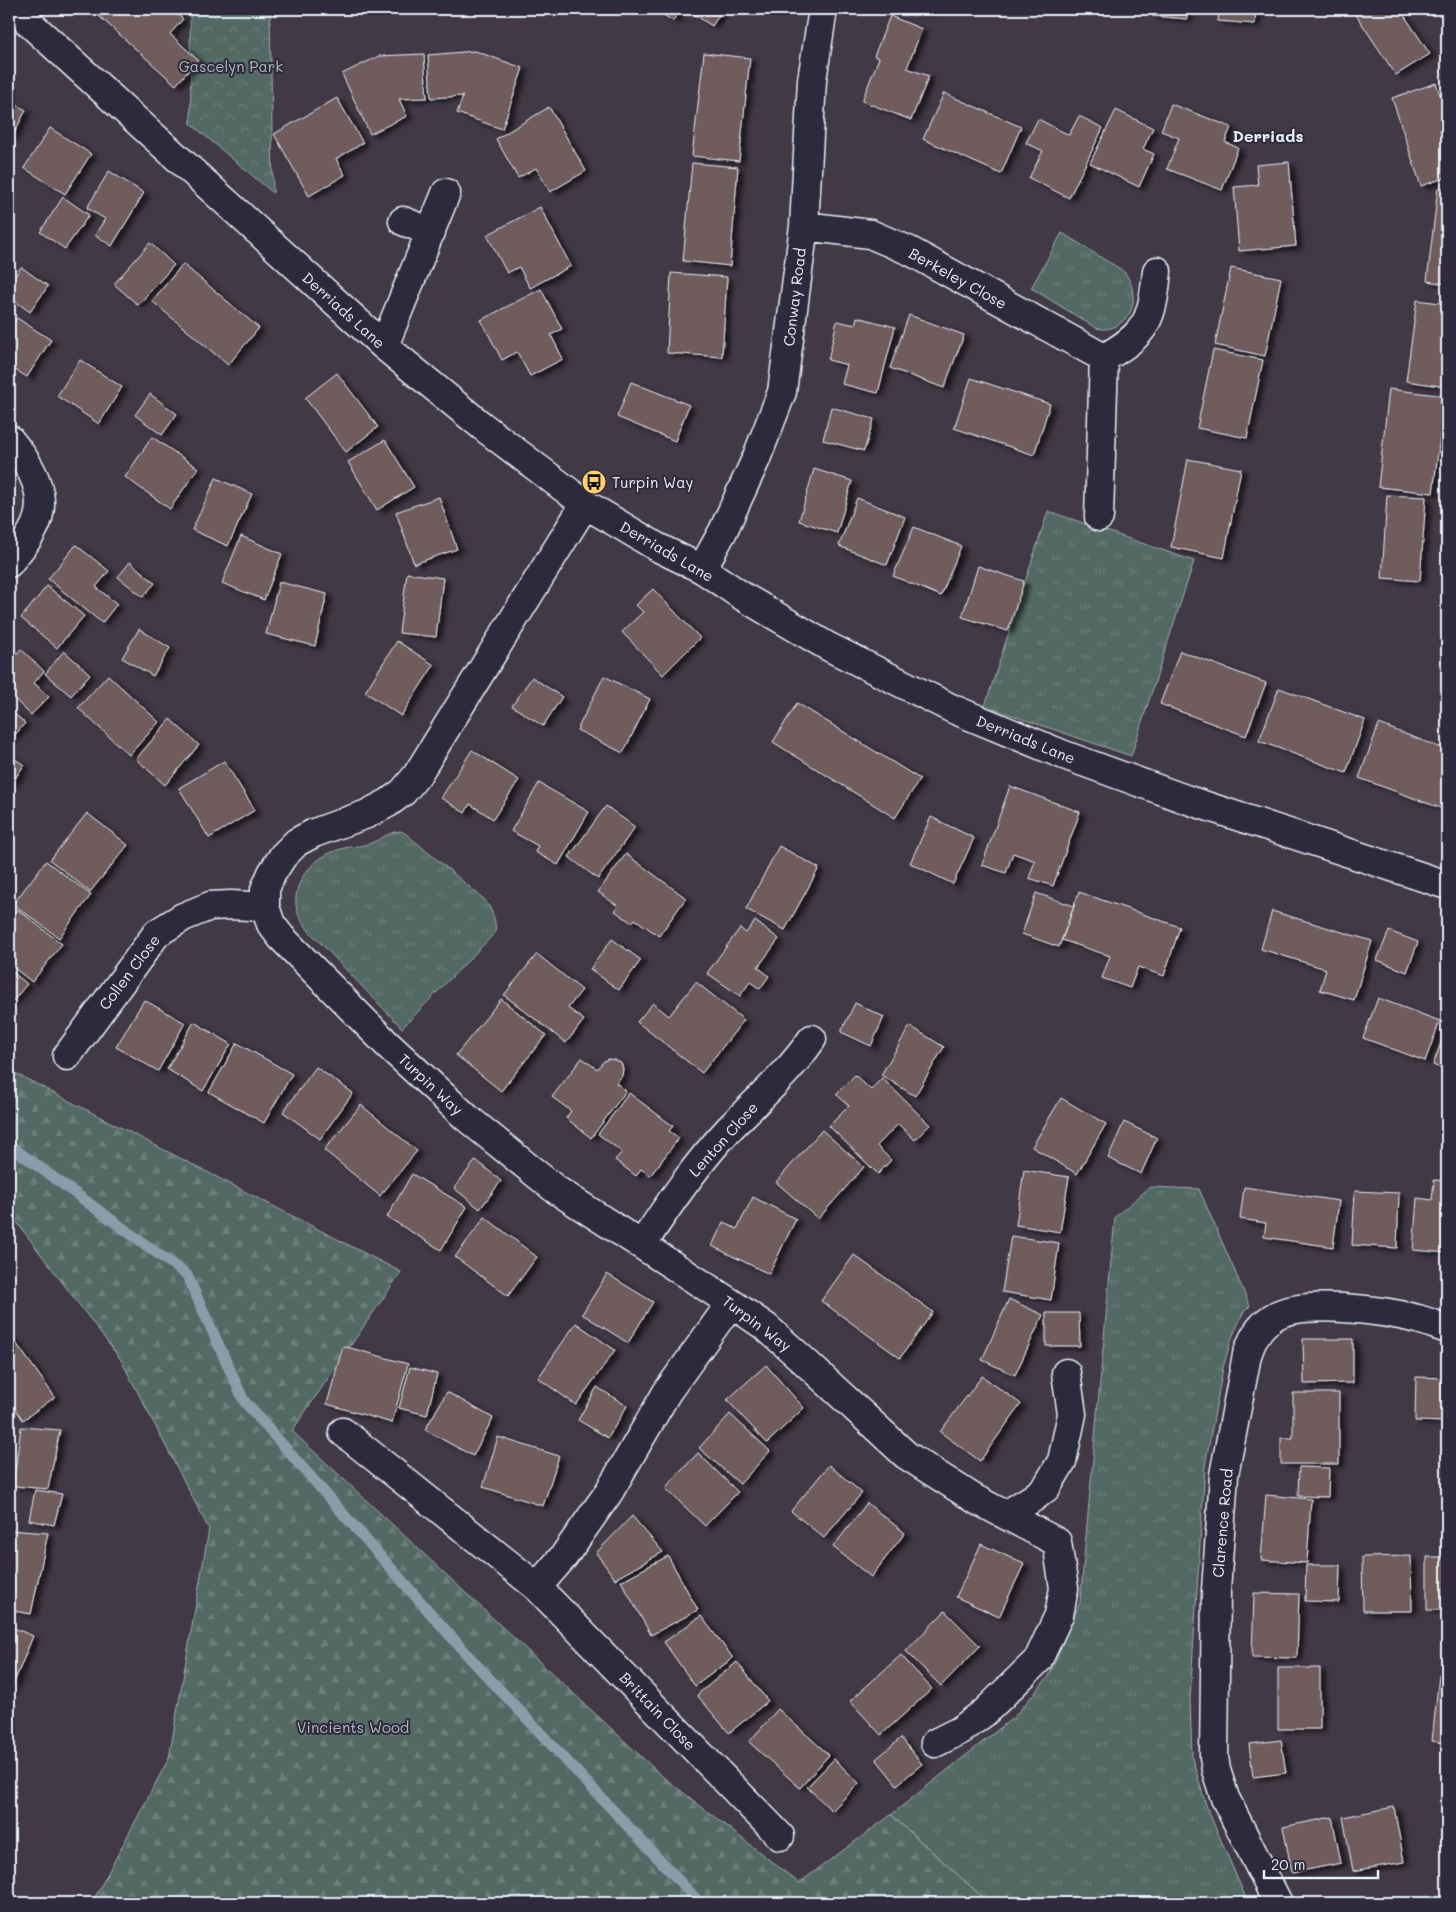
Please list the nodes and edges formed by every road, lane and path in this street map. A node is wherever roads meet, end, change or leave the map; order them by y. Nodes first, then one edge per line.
1 (823, 9) edge
2 (13, 13) edge
3 (446, 193) dead end
4 (403, 221) dead end
5 (804, 226) junction
6 (431, 232) junction
7 (1157, 271) dead end
8 (384, 346) junction
9 (1104, 358) junction
10 (9, 438) edge
11 (585, 504) junction
12 (1099, 517) dead end
13 (9, 563) edge
14 (702, 569) junction
15 (1447, 885) edge
16 (265, 907) junction
17 (812, 1039) dead end
18 (67, 1056) dead end
19 (642, 1245) junction
20 (731, 1302) junction
21 (1447, 1329) edge
22 (1066, 1373) dead end
23 (344, 1432) dead end
24 (1006, 1515) junction
25 (536, 1587) junction
26 (935, 1743) dead end
27 (780, 1836) dead end
28 (1278, 1903) edge

1 - 5 street, Conway Road
2 - 8 street, Derriads Lane
3 - 6 street
4 - 6 street
5 - 9 street, Berkeley Close
5 - 14 street, Conway Road
6 - 8 street
7 - 9 street
8 - 11 street, Derriads Lane
9 - 12 street
10 - 13 street
11 - 14 street, Derriads Lane
11 - 16 street
14 - 15 street, Derriads Lane
16 - 18 street, Collen Close
16 - 19 street, Turpin Way
17 - 19 street, Lenton Close
19 - 20 street, Turpin Way
20 - 24 street, Turpin Way
20 - 25 street
21 - 28 street, Clarence Road
22 - 24 street
23 - 25 street, Brittain Close
24 - 26 street, Turpin Way
25 - 27 street, Brittain Close

